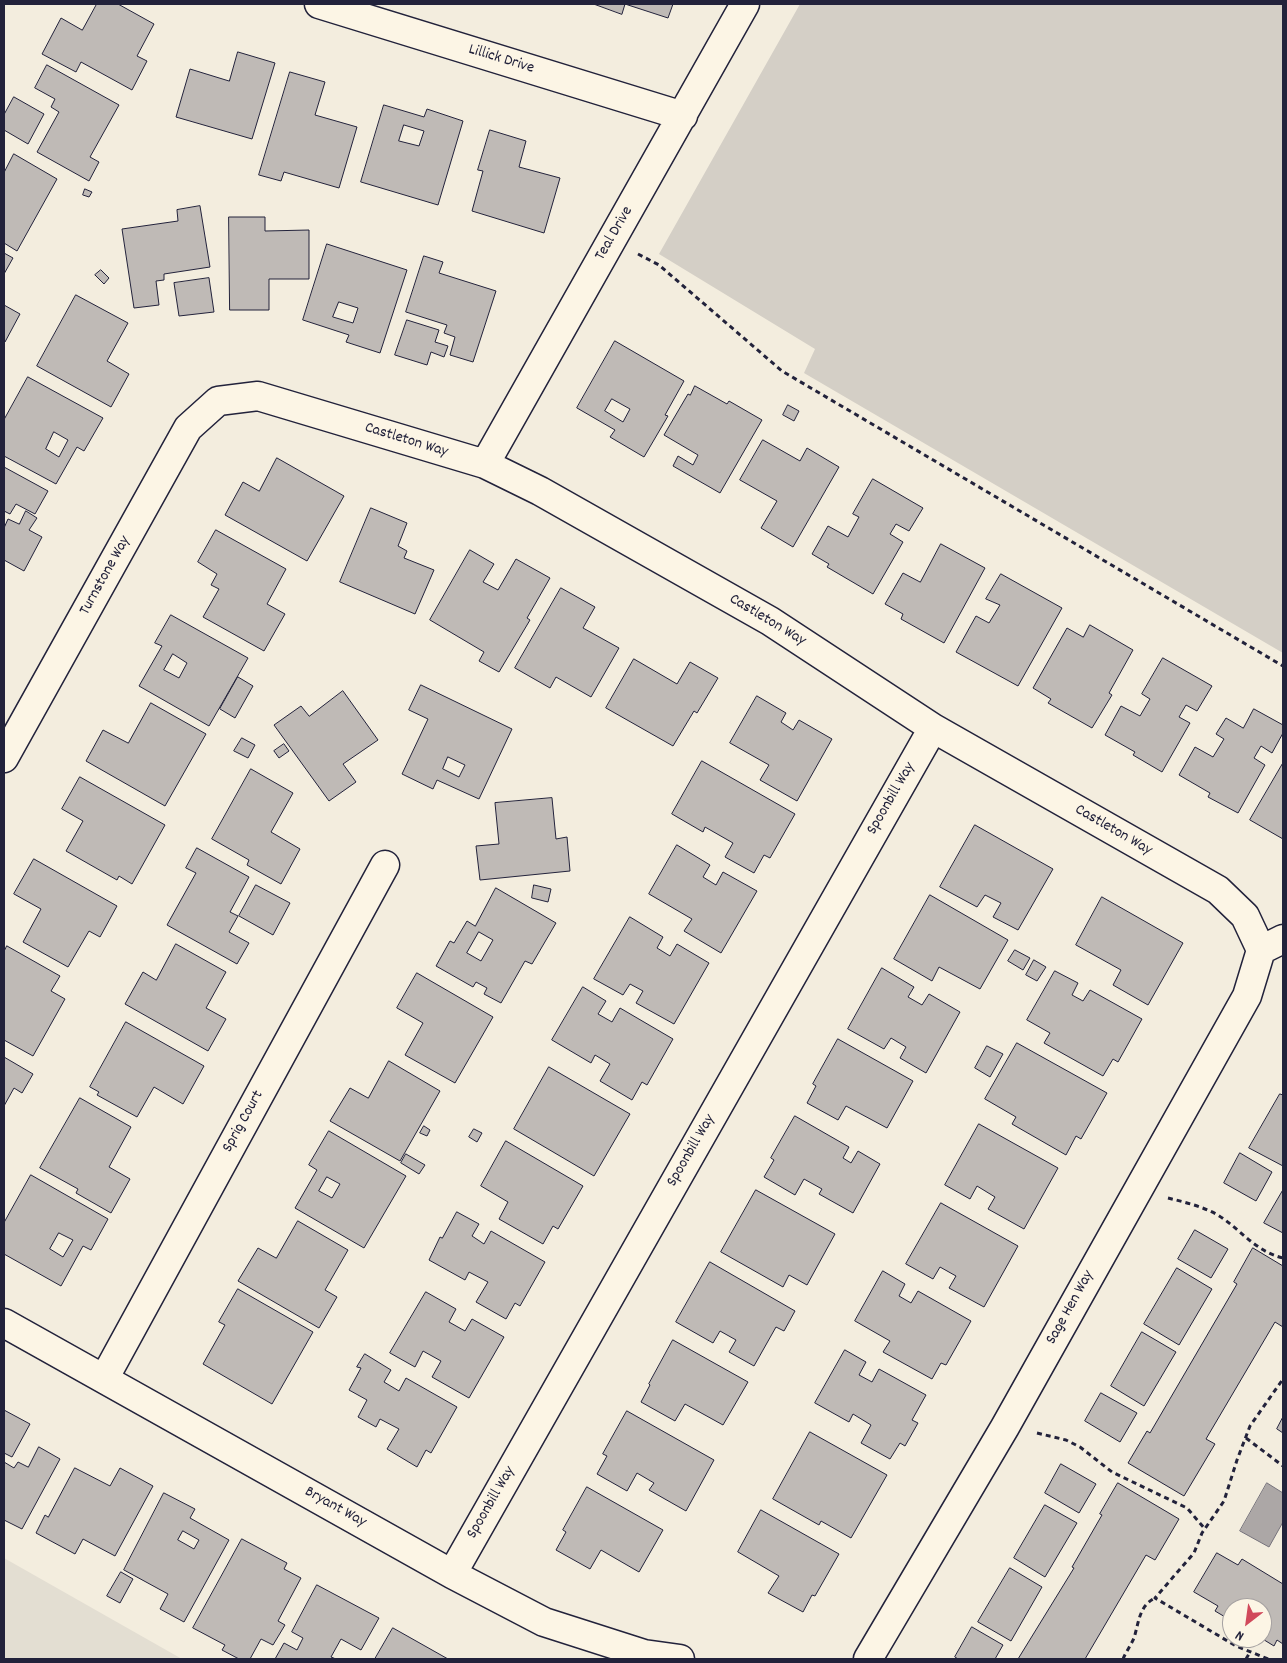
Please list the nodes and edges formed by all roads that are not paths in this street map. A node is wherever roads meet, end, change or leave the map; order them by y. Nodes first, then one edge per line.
1 (319, 4) edge
2 (745, 4) edge
3 (683, 116) junction
4 (218, 401) joint
5 (485, 464) junction
6 (933, 728) junction
7 (4, 758) edge
8 (385, 865) dead end
9 (1272, 944) edge
10 (4, 1323) edge
11 (104, 1379) junction
12 (452, 1574) junction
13 (680, 1659) edge
14 (868, 1659) edge

1 - 3 street, Lillick Drive
2 - 3 street, Teal Drive
3 - 5 street, Teal Drive
4 - 5 street, Castleton Way
4 - 7 street, Turnstone Way
5 - 6 street, Castleton Way
6 - 9 street, Castleton Way
6 - 12 street, Spoonbill Way
8 - 11 street, Sprig Court
9 - 14 street, Sage Hen Way
10 - 11 street, Bryant Way
11 - 12 street, Bryant Way
12 - 13 street, Bryant Way

